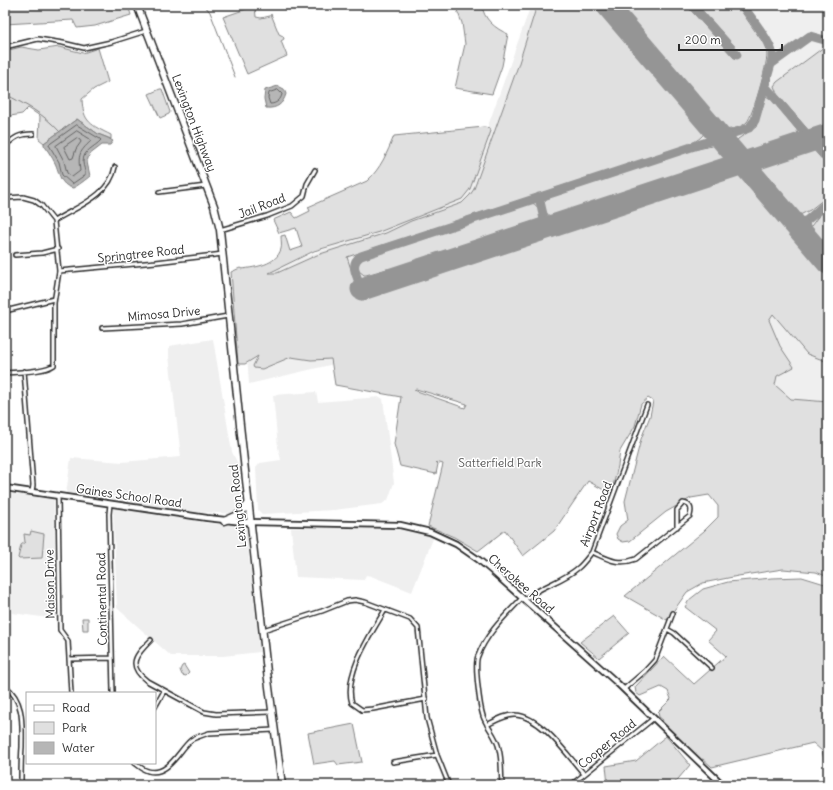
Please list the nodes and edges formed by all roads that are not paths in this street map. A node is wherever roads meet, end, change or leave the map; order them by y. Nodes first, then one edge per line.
1 (137, 5) edge
2 (146, 31) junction
3 (5, 46) edge
4 (33, 134) dead end
5 (5, 146) edge
6 (115, 167) dead end
7 (315, 170) dead end
8 (206, 186) junction
9 (159, 192) dead end
10 (5, 198) edge
11 (54, 221) junction
12 (220, 227) junction
13 (58, 249) junction
14 (224, 254) junction
15 (15, 255) dead end
16 (59, 271) junction
17 (54, 299) junction
18 (5, 311) edge
19 (228, 316) junction
20 (102, 328) dead end
21 (24, 371) junction
22 (5, 374) edge
23 (647, 405) dead end
24 (5, 488) edge
25 (32, 492) junction
26 (58, 496) junction
27 (249, 503) junction
28 (110, 504) junction
29 (224, 520) junction
30 (251, 522) junction
31 (677, 527) junction
32 (592, 552) junction
33 (523, 599) junction
34 (385, 610) junction
35 (674, 613) dead end
36 (262, 630) junction
37 (667, 630) junction
38 (151, 640) dead end
39 (112, 658) junction
40 (69, 659) junction
41 (712, 668) dead end
42 (5, 686) edge
43 (624, 689) junction
44 (164, 691) junction
45 (71, 692) edge
46 (113, 692) edge
47 (426, 699) junction
48 (156, 705) edge
49 (272, 712) junction
50 (654, 718) junction
51 (487, 725) junction
52 (274, 730) junction
53 (438, 755) junction
54 (393, 762) dead end
55 (136, 764) edge
56 (584, 774) junction
57 (21, 785) edge
58 (282, 785) edge
59 (449, 785) edge
60 (502, 785) edge
61 (570, 785) edge
62 (723, 785) edge

1 - 2 highway
2 - 3 street
2 - 8 highway, Lexington Highway
4 - 5 street
6 - 11 street
7 - 12 street, Jail Road
8 - 9 street
8 - 12 highway, Lexington Highway
10 - 11 street
11 - 13 street
12 - 14 highway, Lexington Road
13 - 15 street
13 - 16 street
14 - 16 street, Springtree Road
14 - 19 highway, Lexington Road
16 - 17 street
17 - 18 street
17 - 21 street
19 - 20 street, Mimosa Drive
19 - 27 highway, Lexington Road
21 - 22 street
21 - 25 street
23 - 32 street, Airport Road
24 - 25 main road, Gaines School Road
25 - 26 main road, Gaines School Road
26 - 28 main road, Gaines School Road
26 - 40 street, Maison Drive
27 - 29 highway
27 - 30 highway, Lexington Road
28 - 29 main road, Gaines School Road
28 - 39 street, Continental Road
29 - 30 main road, Gaines School Road
30 - 33 main road, Cherokee Road
30 - 36 highway, Lexington Road
31 - 31 street
31 - 32 street
32 - 33 street, Airport Road
33 - 43 main road, Cherokee Road
33 - 51 street, Airport Road
34 - 36 street
34 - 47 street
34 - 47 street
35 - 37 street
36 - 49 highway, Lexington Road
37 - 41 street
37 - 43 street
38 - 44 street
39 - 40 street
39 - 46 street, Continental Road
40 - 45 street, Maison Drive
42 - 57 street
43 - 50 main road, Cherokee Road
44 - 48 street
44 - 49 street
47 - 53 street
49 - 52 highway, Lexington Road
50 - 56 street, Cooper Road
50 - 62 main road, Cherokee Road
51 - 56 street
51 - 60 street, Airport Road
52 - 55 street
52 - 58 highway, Lexington Road
53 - 54 street
53 - 59 street
56 - 61 street, Cooper Road

